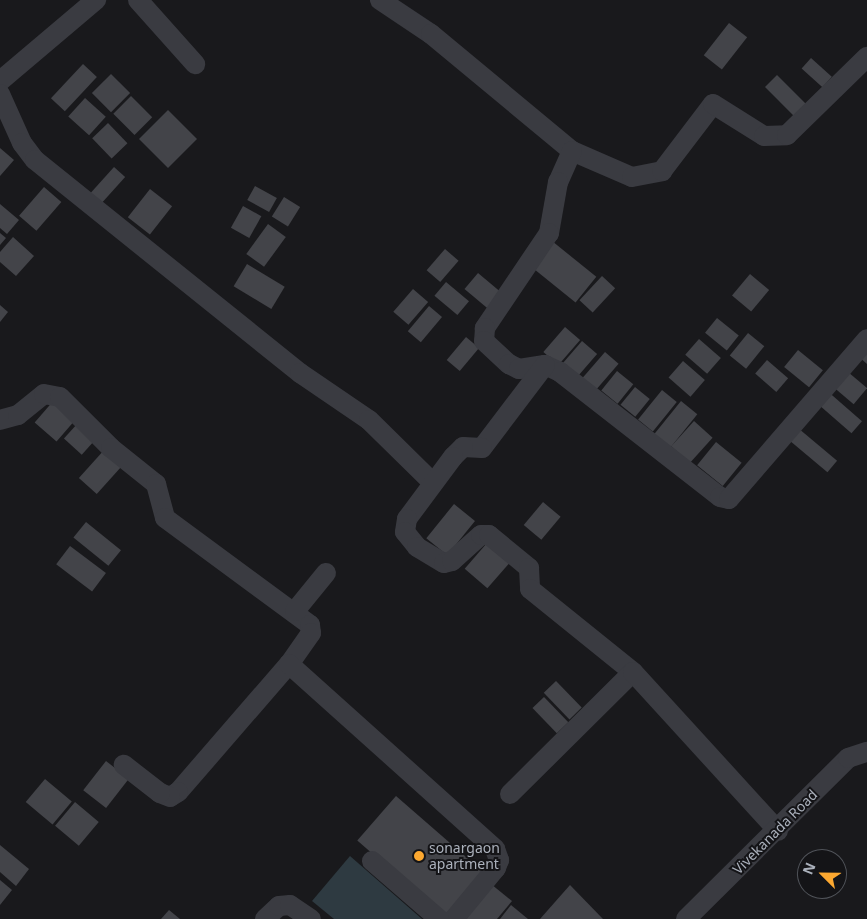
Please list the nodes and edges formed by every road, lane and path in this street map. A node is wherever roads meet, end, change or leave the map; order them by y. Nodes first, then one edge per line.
1 (96, 0) edge
2 (138, 0) edge
3 (380, 0) edge
4 (867, 58) edge
5 (195, 64) dead end
6 (0, 81) edge
7 (0, 94) edge
8 (572, 151) junction
9 (867, 339) edge
10 (545, 365) junction
11 (0, 420) edge
12 (433, 483) junction
13 (326, 573) dead end
14 (295, 611) junction
15 (289, 664) junction
16 (633, 672) junction
17 (867, 752) edge
18 (124, 765) dead end
19 (510, 794) dead end
20 (778, 831) junction
21 (372, 861) dead end
22 (265, 919) edge
23 (311, 919) edge
24 (439, 919) edge
25 (454, 919) edge
26 (686, 919) edge

1 - 6 street
2 - 5 street
3 - 8 street
4 - 8 street
7 - 12 street
8 - 10 street
9 - 10 street
10 - 12 street
11 - 14 street
12 - 16 street
13 - 14 street
14 - 15 street
15 - 18 street
15 - 25 street
16 - 19 street
16 - 20 street
17 - 20 street, Vivekanada Road
20 - 26 street, Vivekanada Road
21 - 24 street
22 - 23 street

